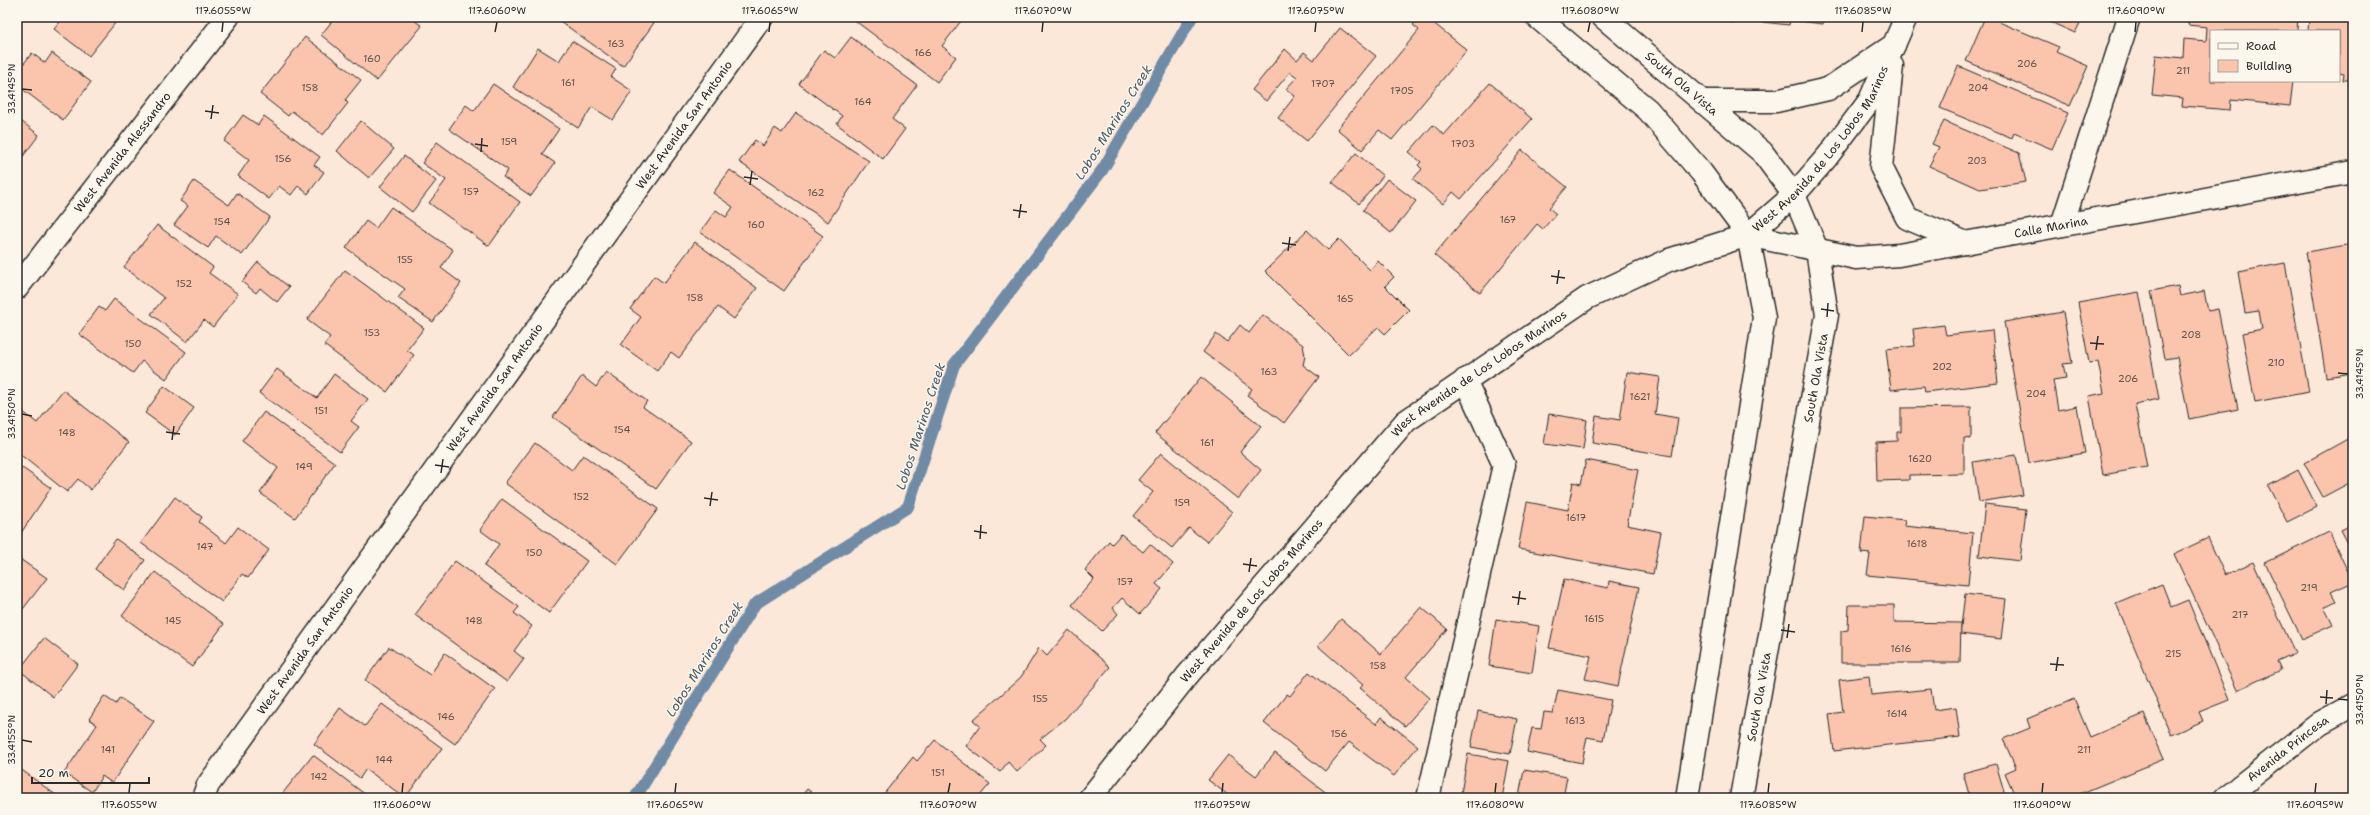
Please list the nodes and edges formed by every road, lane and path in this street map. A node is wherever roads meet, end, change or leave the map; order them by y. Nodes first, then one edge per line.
1 (228, 17) edge
2 (762, 17) edge
3 (1537, 17) edge
4 (1603, 17) edge
5 (1906, 17) edge
6 (2129, 17) edge
7 (1894, 45) junction
8 (1703, 101) junction
9 (2353, 172) edge
10 (1794, 195) junction
11 (2062, 225) junction
12 (1748, 235) junction
13 (1966, 243) junction
14 (1817, 250) junction
15 (17, 288) edge
16 (1465, 380) junction
17 (2353, 705) edge
18 (203, 798) edge
19 (1090, 798) edge
20 (1428, 798) edge
21 (1687, 798) edge
22 (1741, 798) edge
23 (2225, 798) edge

1 - 15 street, West Avenida Alessandro
2 - 18 street, West Avenida San Antonio
3 - 12 street
4 - 8 street, South Ola Vista
5 - 7 street, West Avenida de Los Lobos Marinos
6 - 11 street
7 - 8 street
7 - 10 street, West Avenida de Los Lobos Marinos
7 - 13 street
8 - 10 street, South Ola Vista
9 - 11 street, Calle Marina
10 - 12 street, West Avenida de Los Lobos Marinos
10 - 14 street, South Ola Vista
11 - 13 street, Calle Marina
12 - 14 street, Calle Marina
12 - 16 street, West Avenida de Los Lobos Marinos
12 - 21 street
13 - 14 street, Calle Marina
14 - 22 street, South Ola Vista
16 - 19 street, West Avenida de Los Lobos Marinos
16 - 20 street
17 - 23 street, Avenida Princesa

